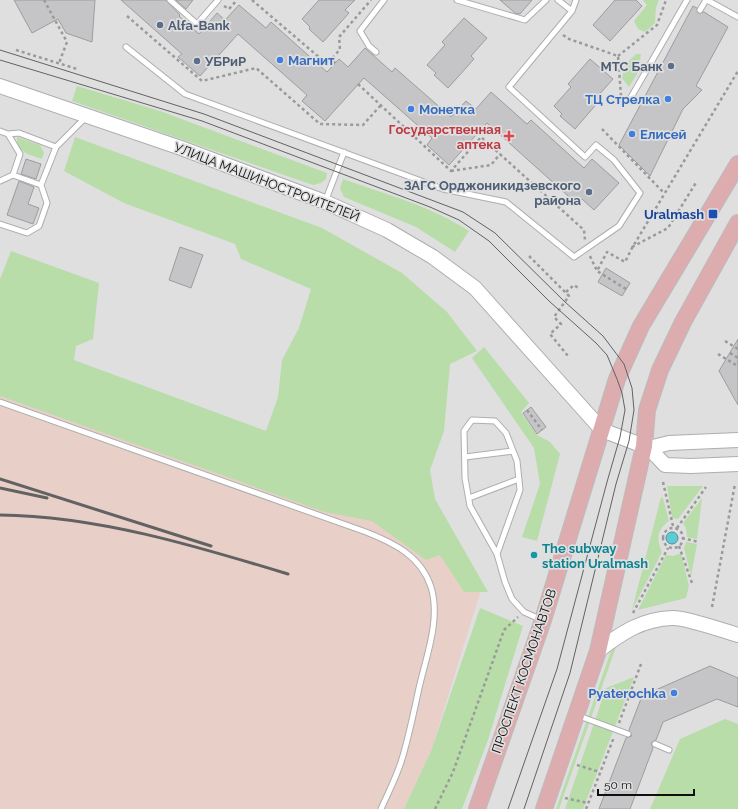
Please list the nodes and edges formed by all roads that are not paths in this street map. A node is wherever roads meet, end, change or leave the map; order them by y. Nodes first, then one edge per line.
1 (170, 0) edge
2 (218, 0) edge
3 (384, 0) edge
4 (457, 0) edge
5 (546, 0) edge
6 (558, 0) edge
7 (576, 0) edge
8 (687, 0) edge
9 (707, 0) edge
10 (700, 10) dead end
11 (572, 11) junction
12 (738, 17) edge
13 (126, 47) dead end
14 (376, 52) dead end
15 (0, 86) edge
16 (630, 99) dead end
17 (87, 116) junction
18 (0, 131) edge
19 (8, 134) junction
20 (56, 146) junction
21 (344, 152) junction
22 (738, 164) edge
23 (13, 174) junction
24 (0, 181) edge
25 (42, 185) junction
26 (325, 202) junction
27 (738, 223) edge
28 (0, 224) edge
29 (0, 402) edge
30 (602, 430) junction
31 (738, 440) edge
32 (646, 447) junction
33 (513, 451) junction
34 (464, 457) junction
35 (738, 464) edge
36 (519, 479) junction
37 (468, 498) junction
38 (496, 554) junction
39 (543, 620) junction
40 (738, 635) edge
41 (598, 651) junction
42 (576, 715) junction
43 (628, 734) dead end
44 (655, 744) dead end
45 (669, 750) dead end
46 (381, 809) edge
47 (477, 809) edge
48 (544, 809) edge

1 - 2 lane
3 - 14 lane
4 - 5 lane
6 - 11 lane
7 - 11 lane
8 - 16 lane
9 - 10 lane
9 - 12 lane
11 - 21 lane
13 - 21 lane
15 - 17 main road, УЛИЦА МАШИНОСТРОИТЕЛЕЙ
17 - 20 lane
17 - 26 main road, УЛИЦА МАШИНОСТРОИТЕЛЕЙ
18 - 19 lane
19 - 20 lane
19 - 23 lane
20 - 25 lane
21 - 26 lane
22 - 30 main road, ПРОСПЕКТ КОСМОНАВТОВ
23 - 24 lane
23 - 25 lane
25 - 28 lane
26 - 30 main road, УЛИЦА МАШИНОСТРОИТЕЛЕЙ
27 - 32 main road
29 - 46 lane
30 - 32 main road, УЛИЦА МАШИНОСТРОИТЕЛЕЙ
30 - 39 main road, ПРОСПЕКТ КОСМОНАВТОВ
31 - 32 main road
32 - 35 main road
32 - 41 main road
33 - 34 lane
33 - 34 lane
33 - 36 lane
34 - 37 lane
36 - 37 lane
36 - 38 lane
37 - 38 lane
38 - 39 lane
39 - 47 main road, ПРОСПЕКТ КОСМОНАВТОВ
40 - 41 main road
41 - 42 main road
42 - 43 lane
42 - 48 main road
44 - 45 lane

